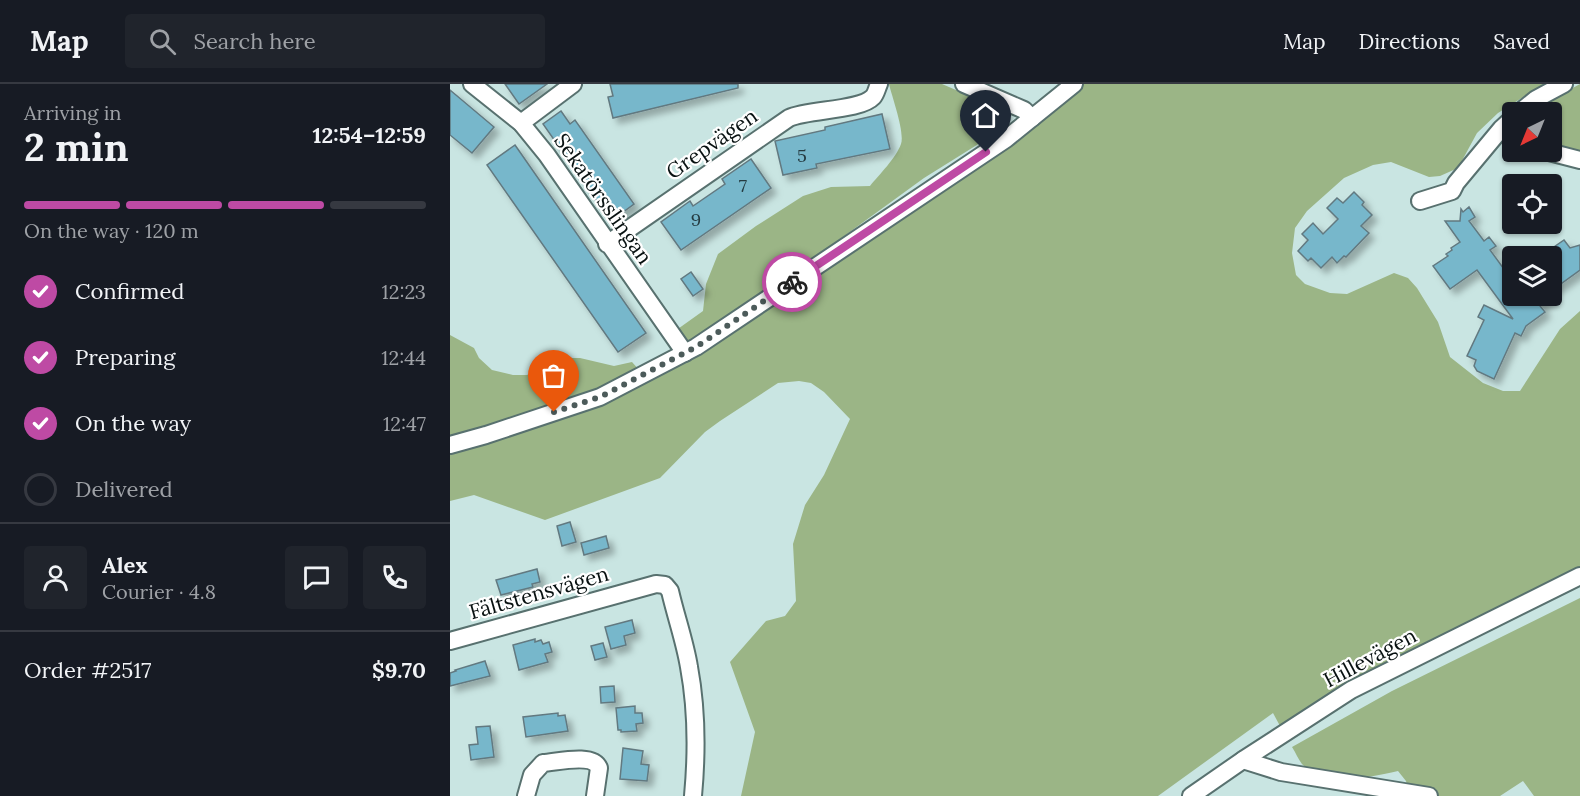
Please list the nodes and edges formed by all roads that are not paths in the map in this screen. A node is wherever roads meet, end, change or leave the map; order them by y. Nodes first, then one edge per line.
1 (472, 84) edge
2 (573, 84) edge
3 (879, 84) edge
4 (964, 84) edge
5 (1074, 84) edge
6 (1564, 84) edge
7 (1532, 102) edge
8 (1032, 118) junction
9 (521, 123) junction
10 (1502, 134) edge
11 (1562, 155) edge
12 (1580, 159) edge
13 (1420, 201) dead end
14 (607, 244) junction
15 (685, 353) junction
16 (450, 445) edge
17 (1580, 576) edge
18 (450, 641) edge
19 (1243, 760) junction
20 (526, 796) edge
21 (595, 796) edge
22 (693, 796) edge
23 (1191, 796) edge
24 (1429, 796) edge

1 - 9 street, Sekatörsslingan
2 - 9 street
3 - 14 street, Grepvägen
4 - 8 street
5 - 8 street
6 - 7 street
8 - 15 street
9 - 14 street, Sekatörsslingan
10 - 13 street
11 - 12 street
14 - 15 street, Sekatörsslingan
15 - 16 street
17 - 19 street, Hillevägen
18 - 22 street, Fältstensvägen
19 - 23 street, Hillevägen
19 - 24 street
20 - 21 street

